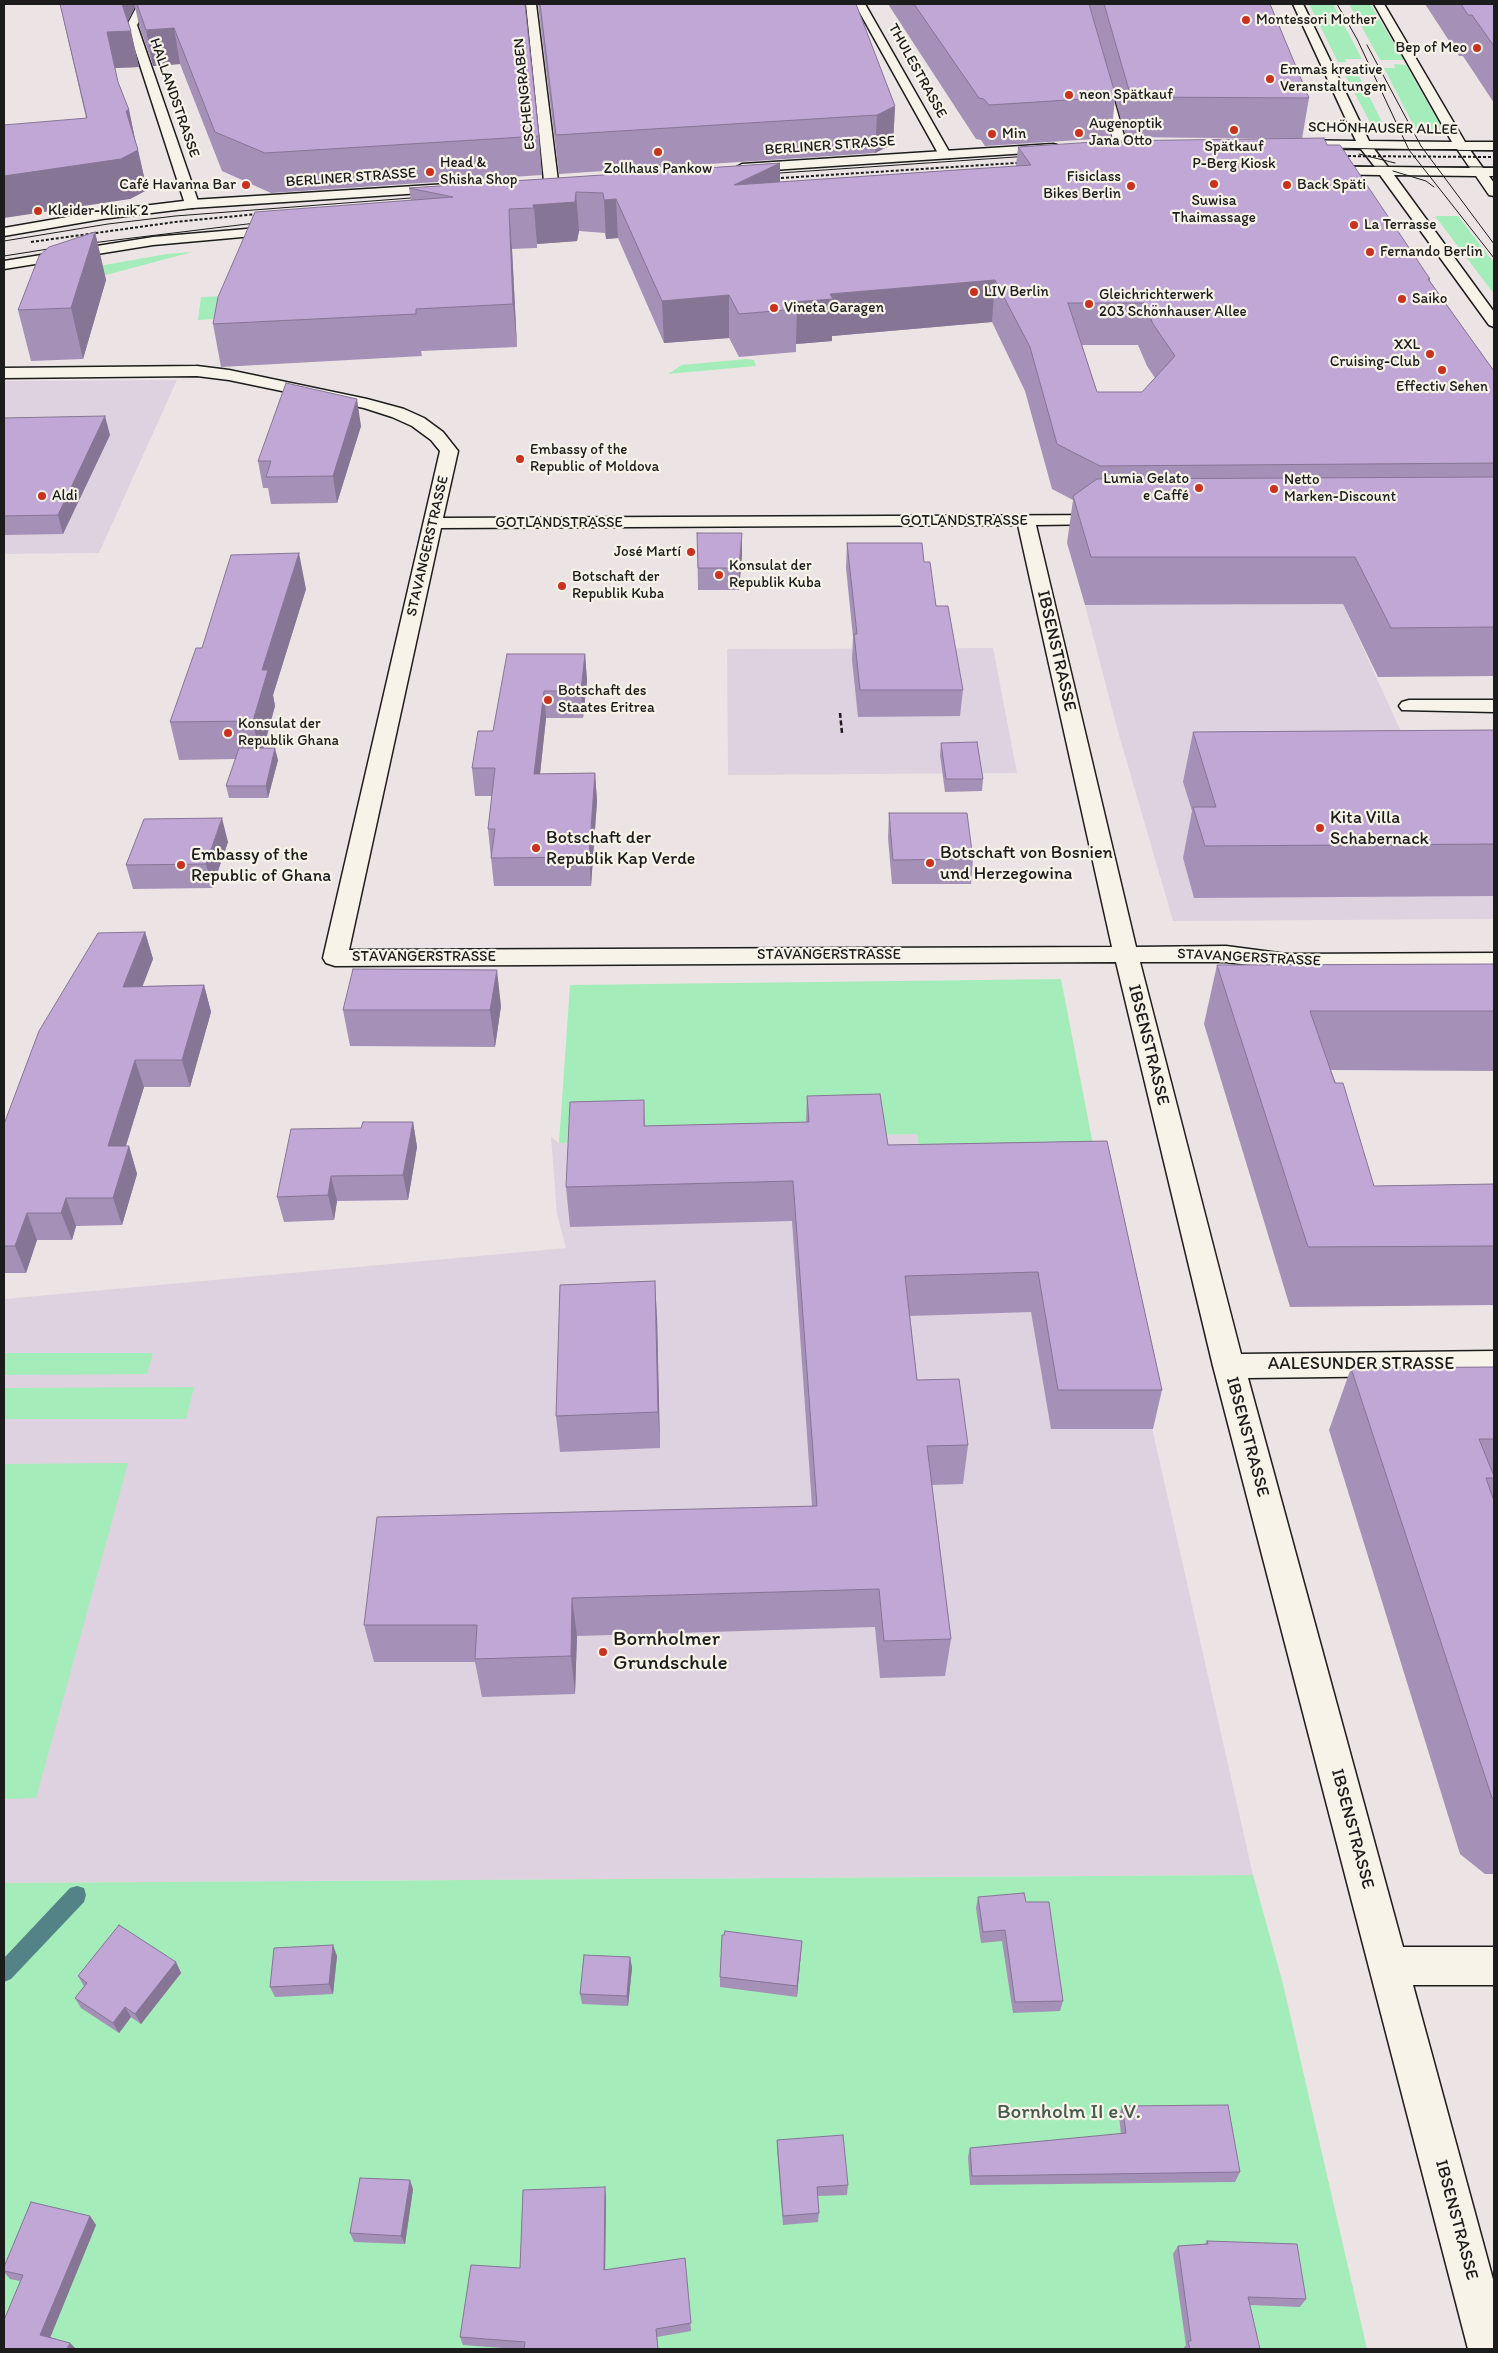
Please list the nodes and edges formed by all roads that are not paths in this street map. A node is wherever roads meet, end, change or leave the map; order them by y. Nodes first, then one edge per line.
1 (143, 4) edge
2 (531, 4) edge
3 (860, 4) edge
4 (1298, 4) edge
5 (1380, 4) edge
6 (1100, 69) edge
7 (1361, 140) junction
8 (1120, 143) edge
9 (1273, 144) edge
10 (1393, 146) junction
11 (1461, 146) junction
12 (1494, 146) edge
13 (1062, 147) edge
14 (945, 155) junction
15 (729, 169) edge
16 (1306, 170) edge
17 (1382, 170) junction
18 (1445, 171) junction
19 (1478, 172) junction
20 (1494, 172) edge
21 (567, 180) edge
22 (551, 181) junction
23 (534, 182) edge
24 (460, 187) edge
25 (1492, 189) edge
26 (192, 204) junction
27 (296, 229) edge
28 (4, 232) edge
29 (4, 265) edge
30 (1494, 322) edge
31 (4, 373) edge
32 (1124, 519) edge
33 (1026, 520) junction
34 (433, 523) junction
35 (1410, 706) dead end
36 (1494, 706) edge
37 (1126, 954) junction
38 (1494, 961) edge
39 (1494, 1364) edge
40 (1228, 1366) junction
41 (1388, 1966) junction
42 (1494, 1966) edge
43 (1490, 2349) edge

1 - 26 street, HALLANDSTRASSE
2 - 22 street, ESCHENGRABEN
3 - 14 street, THULESTRASSE
4 - 7 street
5 - 11 street
6 - 8 street
7 - 9 street, SCHÖNHAUSER ALLEE
7 - 10 street, SCHÖNHAUSER ALLEE
7 - 17 street
7 - 18 street
10 - 11 street, SCHÖNHAUSER ALLEE
10 - 19 street
11 - 12 street, SCHÖNHAUSER ALLEE
11 - 19 street
13 - 14 street, BERLINER STRASSE
14 - 15 street, BERLINER STRASSE
16 - 17 street
17 - 18 street
17 - 30 street
18 - 19 street
18 - 25 street
19 - 20 street
19 - 25 street
21 - 22 street
22 - 23 street
24 - 26 street, BERLINER STRASSE
26 - 28 street, BERLINER STRASSE
27 - 29 street
31 - 34 street, STAVANGERSTRASSE
32 - 33 street, GOTLANDSTRASSE
33 - 34 street, GOTLANDSTRASSE
33 - 37 street, IBSENSTRASSE
34 - 37 street, STAVANGERSTRASSE
35 - 36 street
37 - 38 street, STAVANGERSTRASSE
37 - 40 street, IBSENSTRASSE
39 - 40 street, AALESUNDER STRASSE
40 - 41 street, IBSENSTRASSE
41 - 42 street
41 - 43 street, IBSENSTRASSE

